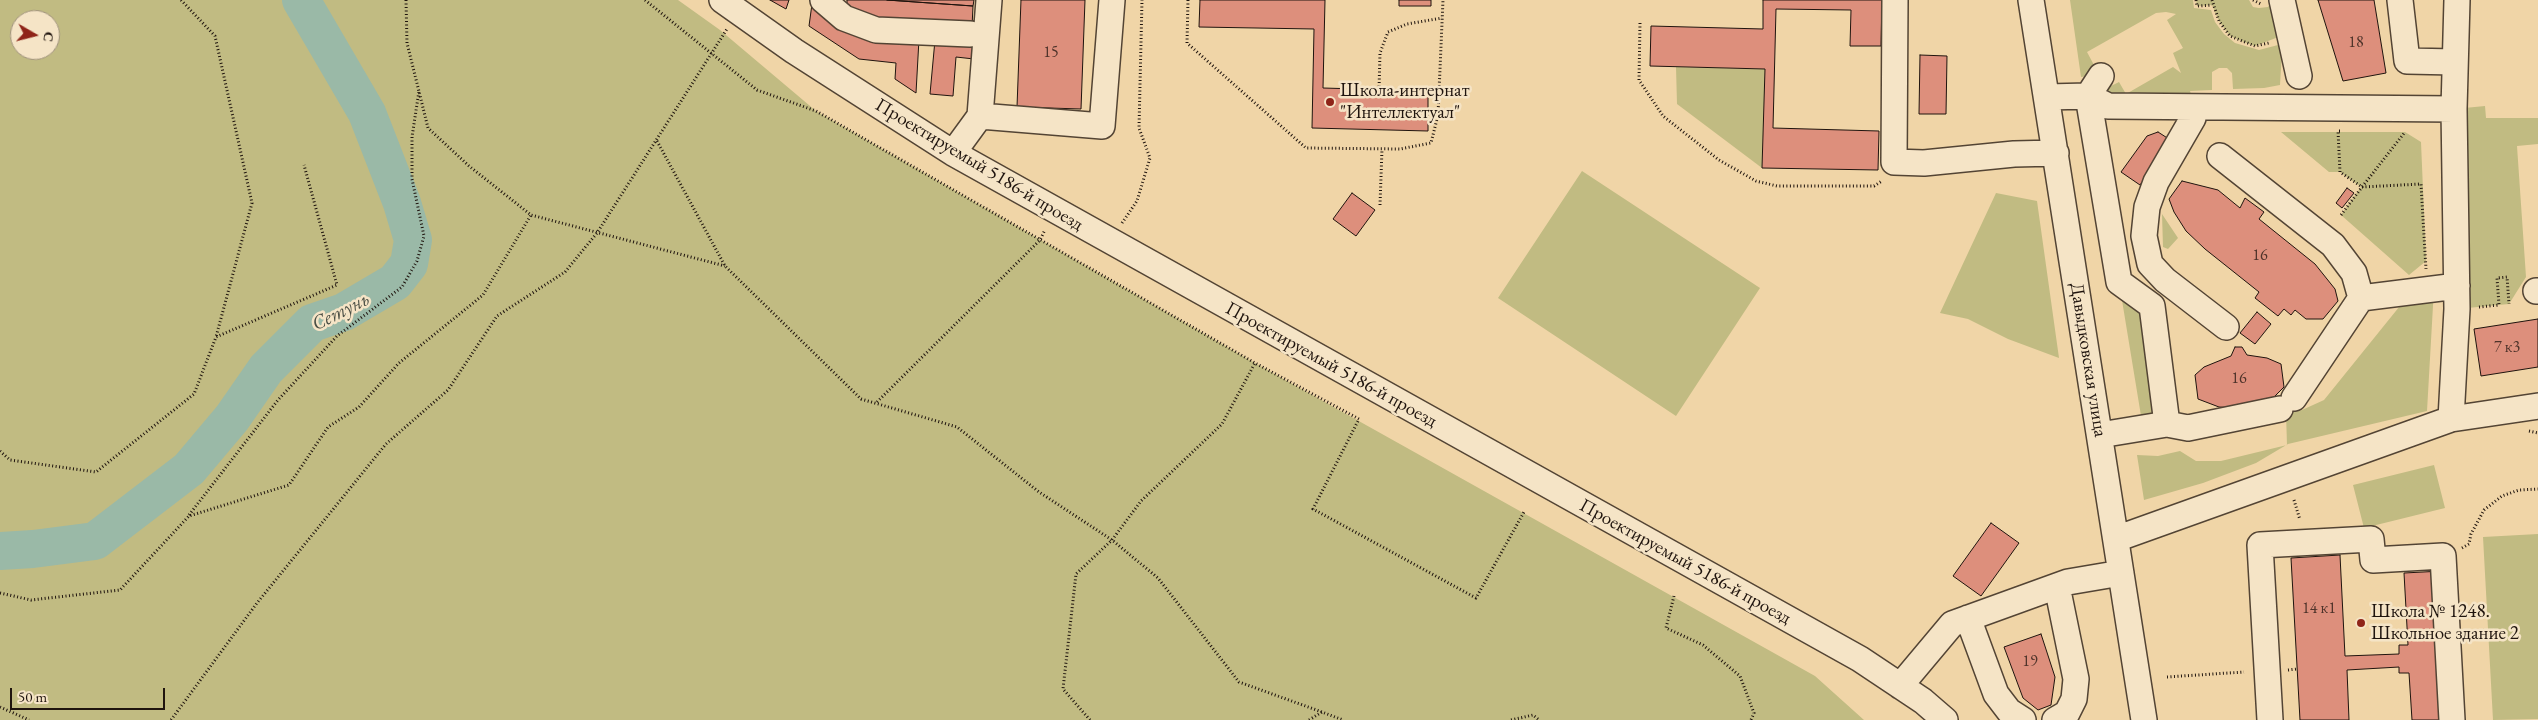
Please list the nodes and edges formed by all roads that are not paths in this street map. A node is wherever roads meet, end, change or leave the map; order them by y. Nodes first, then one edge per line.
1 (823, 0) edge
2 (989, 0) edge
3 (1112, 0) edge
4 (1895, 0) edge
5 (2031, 0) edge
6 (2282, 0) edge
7 (2400, 0) edge
8 (2457, 0) edge
9 (730, 6) edge
10 (970, 34) dead end
11 (2455, 62) junction
12 (2299, 76) dead end
13 (2094, 86) junction
14 (2047, 97) junction
15 (2192, 108) junction
16 (2454, 108) junction
17 (980, 116) junction
18 (953, 153) junction
19 (2056, 153) junction
20 (2220, 156) dead end
21 (2457, 286) junction
22 (2361, 298) junction
23 (2226, 327) dead end
24 (2538, 406) edge
25 (2451, 419) junction
26 (2168, 424) junction
27 (2100, 435) junction
28 (2116, 539) junction
29 (2121, 573) junction
30 (2057, 586) junction
31 (1968, 618) junction
32 (1900, 686) junction
33 (1945, 720) edge
34 (2024, 720) edge
35 (2055, 720) edge
36 (2144, 720) edge
37 (2270, 720) edge
38 (2452, 720) edge

1 - 10 street
2 - 17 street
3 - 17 street
4 - 19 street
5 - 14 street, Давыдковская улица
6 - 12 street
7 - 11 street
8 - 11 street
9 - 18 street, Проектируемый 5186-й проезд
11 - 16 street
13 - 14 street
13 - 15 street
13 - 26 street
14 - 19 street, Давыдковская улица
15 - 16 street
15 - 23 street
16 - 21 street
17 - 18 street
18 - 32 street, Проектируемый 5186-й проезд
19 - 27 street, Давыдковская улица
20 - 22 street
21 - 22 street
21 - 25 street
22 - 26 street
24 - 25 street
25 - 28 street
26 - 27 street
27 - 28 street, Давыдковская улица
28 - 29 street, Давыдковская улица
29 - 30 street
29 - 36 street, Давыдковская улица
30 - 31 street
30 - 35 street
31 - 32 street
31 - 34 street
32 - 33 street, Проектируемый 5186-й проезд
37 - 38 street

